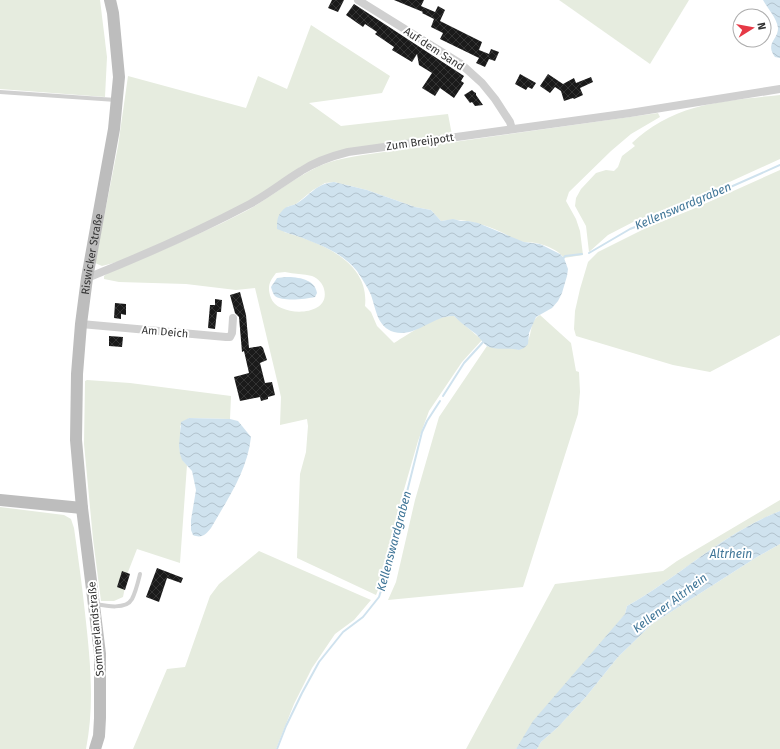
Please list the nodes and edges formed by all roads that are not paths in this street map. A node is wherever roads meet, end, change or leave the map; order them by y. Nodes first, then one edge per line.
1 (110, 0) edge
2 (358, 0) edge
3 (780, 89) edge
4 (0, 92) edge
5 (117, 100) junction
6 (512, 129) junction
7 (87, 278) junction
8 (232, 318) dead end
9 (81, 324) junction
10 (0, 500) edge
11 (82, 508) junction
12 (140, 574) dead end
13 (94, 604) junction
14 (95, 749) edge

1 - 5 street, Riswicker Straße
2 - 6 street, Auf dem Sand
3 - 6 street, Zum Breijpott
4 - 5 lane
5 - 7 street, Riswicker Straße
6 - 7 street, Zum Breijpott
7 - 9 street, Riswicker Straße
8 - 9 street, Am Deich
9 - 11 street, Riswicker Straße
10 - 11 street
11 - 13 street, Sommerlandstraße
12 - 13 lane
13 - 14 street, Sommerlandstraße

